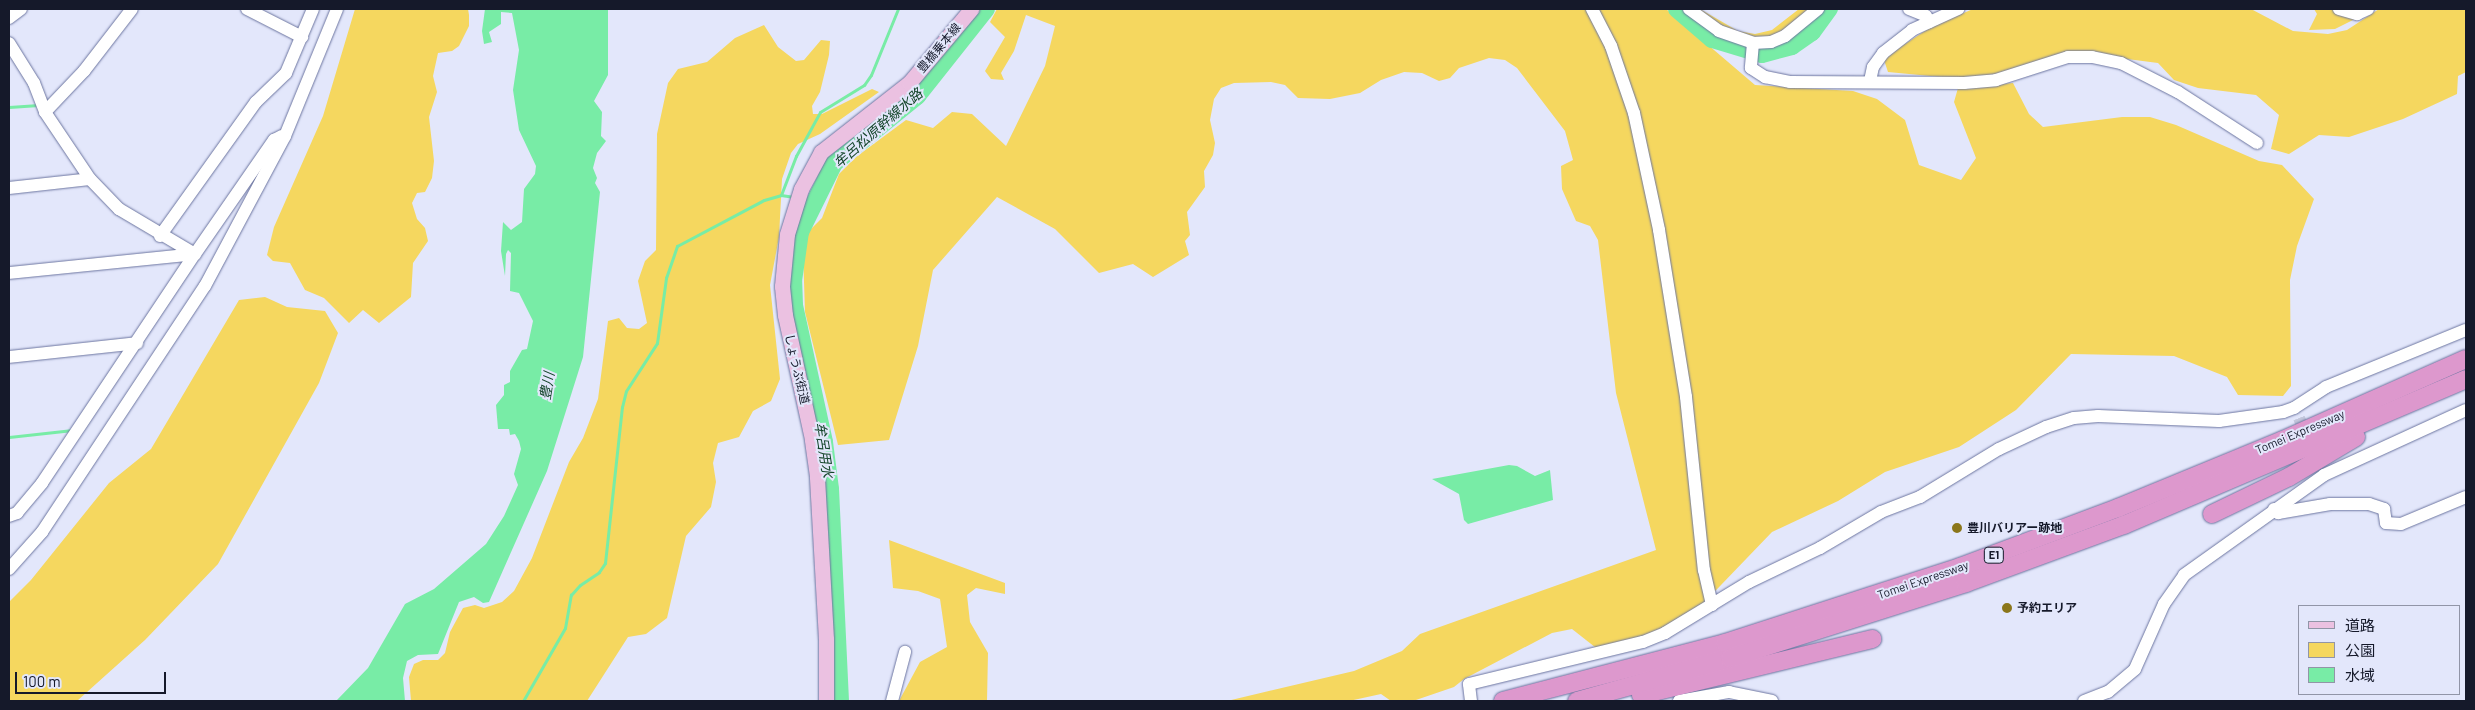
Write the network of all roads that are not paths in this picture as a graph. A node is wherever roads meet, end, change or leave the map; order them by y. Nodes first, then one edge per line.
1 (20, 9) edge
2 (132, 9) edge
3 (247, 9) edge
4 (313, 9) edge
5 (337, 9) edge
6 (970, 9) edge
7 (1592, 9) edge
8 (1689, 9) edge
9 (1818, 9) edge
10 (1909, 9) edge
11 (1958, 9) edge
12 (2339, 9) edge
13 (2368, 9) edge
14 (9, 18) edge
15 (1929, 22) junction
16 (302, 37) junction
17 (9, 43) edge
18 (1752, 50) junction
19 (1870, 81) junction
20 (45, 112) junction
21 (285, 136) junction
22 (2257, 143) dead end
23 (90, 179) junction
24 (9, 188) edge
25 (801, 189) joint
26 (160, 236) junction
27 (194, 254) junction
28 (9, 273) edge
29 (2465, 335) edge
30 (137, 343) junction
31 (9, 356) edge
32 (2466, 359) edge
33 (2466, 379) edge
34 (2414, 402) junction
35 (2466, 410) edge
36 (2466, 497) edge
37 (2274, 509) junction
38 (2212, 514) dead end
39 (9, 516) edge
40 (9, 569) edge
41 (1712, 605) junction
42 (1872, 639) dead end
43 (904, 652) dead end
44 (1470, 696) edge
45 (826, 701) edge
46 (892, 701) edge
47 (1503, 701) edge
48 (1577, 701) edge
49 (1590, 701) edge
50 (1679, 701) edge
51 (1772, 701) edge
52 (2084, 701) edge

1 - 14 street
2 - 20 street
3 - 16 street
4 - 16 street
5 - 21 street
6 - 25 main road, 豊橋乗本線
7 - 41 street
8 - 18 street
9 - 18 street
10 - 15 street
11 - 15 street
12 - 13 street
15 - 19 street
16 - 26 street
17 - 20 street
18 - 19 street
19 - 22 street
20 - 23 street
21 - 27 street
21 - 40 street
23 - 24 street
23 - 26 street
25 - 45 main road, しょうぶ街道
26 - 27 street
27 - 28 street
27 - 30 street
29 - 41 street
30 - 31 street
30 - 39 street
32 - 47 highway, Tomei Expressway / E1
33 - 34 highway, Tomei Expressway / E1
34 - 38 highway
34 - 48 highway, Tomei Expressway / E1
35 - 37 street
36 - 37 street
37 - 52 street
41 - 44 street
42 - 49 highway
43 - 46 street
50 - 51 street

